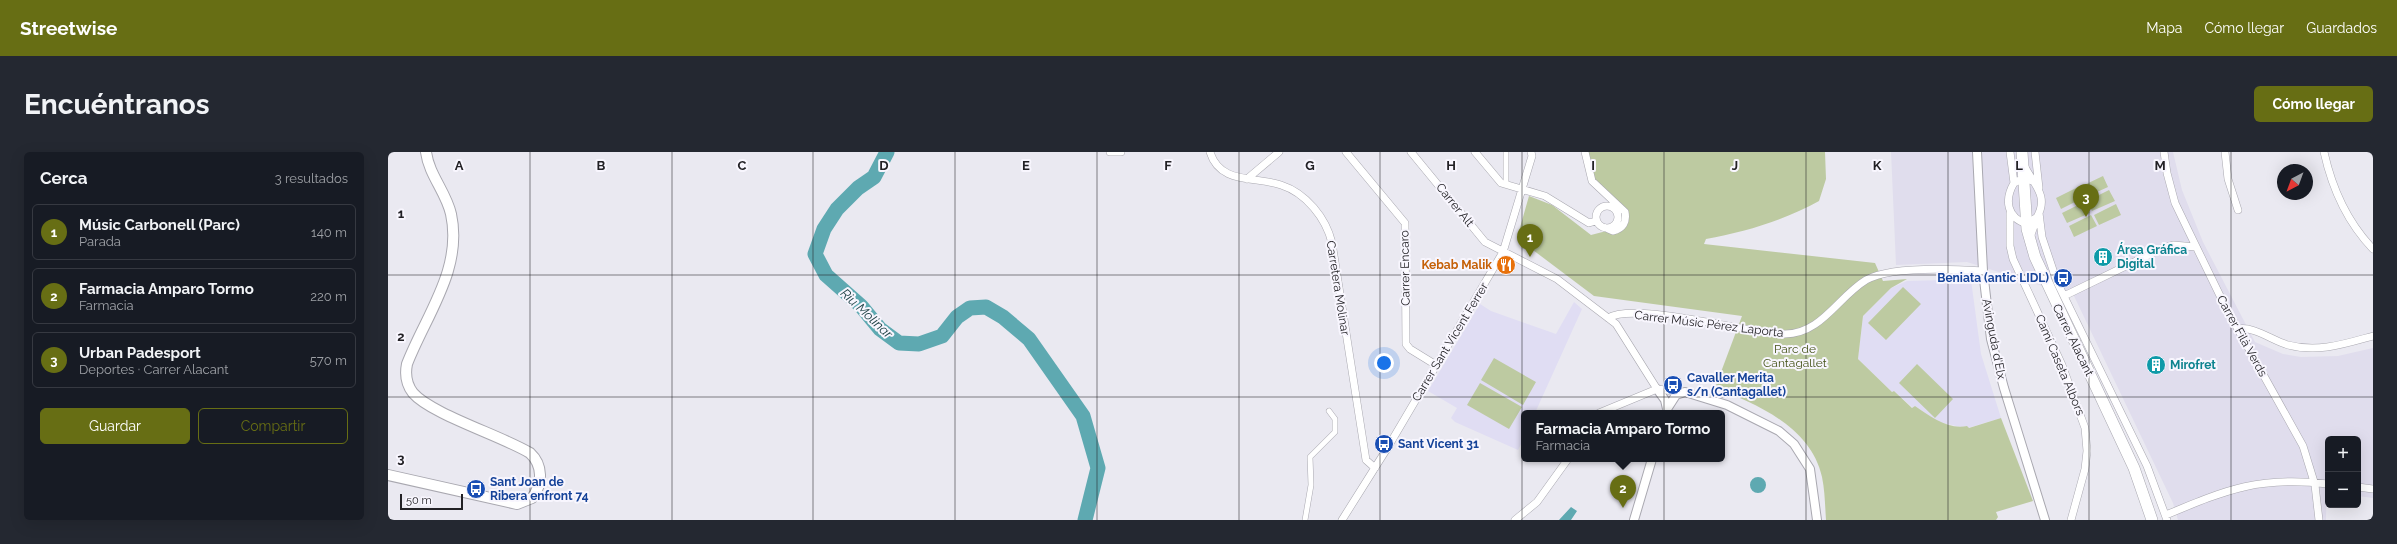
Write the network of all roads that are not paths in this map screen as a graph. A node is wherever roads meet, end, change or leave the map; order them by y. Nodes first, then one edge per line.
1 (426, 152) edge
2 (1110, 152) edge
3 (1121, 152) edge
4 (1210, 152) edge
5 (1279, 152) edge
6 (1346, 152) edge
7 (1411, 152) edge
8 (1475, 152) edge
9 (1506, 152) edge
10 (1531, 152) edge
11 (1585, 152) edge
12 (1977, 152) edge
13 (2010, 152) edge
14 (2035, 152) edge
15 (2164, 152) edge
16 (2225, 152) edge
17 (2324, 152) edge
18 (2023, 158) edge
19 (1247, 179) junction
20 (2023, 181) junction
21 (1506, 184) junction
22 (1523, 189) junction
23 (2039, 189) junction
24 (2238, 210) dead end
25 (2010, 213) junction
26 (2038, 215) junction
27 (1596, 221) junction
28 (2022, 222) junction
29 (1606, 228) junction
30 (2029, 240) junction
31 (2196, 247) junction
32 (2373, 249) edge
33 (1503, 252) junction
34 (1983, 271) junction
35 (2064, 296) junction
36 (1608, 318) junction
37 (2238, 329) junction
38 (2373, 336) edge
39 (1436, 365) junction
40 (1657, 389) junction
41 (1682, 392) junction
42 (1606, 410) edge
43 (1666, 410) edge
44 (1667, 410) edge
45 (1329, 411) dead end
46 (1566, 462) edge
47 (1651, 462) edge
48 (1374, 468) junction
49 (388, 475) edge
50 (2314, 482) junction
51 (2325, 484) edge
52 (2361, 487) edge
53 (2373, 489) edge
54 (2167, 518) edge
55 (1306, 520) edge
56 (1342, 520) edge
57 (1515, 520) edge
58 (1634, 520) edge
59 (1817, 520) edge
60 (2045, 520) edge
61 (2072, 520) edge
62 (2152, 520) edge
63 (2319, 520) edge

1 - 49 main road
2 - 3 street
4 - 19 street, Carretera Molinar
5 - 19 street
6 - 39 street, Carrer Encaro
7 - 33 street, Carrer Alt
8 - 21 street
9 - 21 street
10 - 22 street, Carrer Sant Vicent Ferrer
11 - 29 street
12 - 34 street, Avinguda d'Elx
13 - 20 street, Carrer Alacant
14 - 23 street
15 - 31 street, Carrer Filà Verds
16 - 24 street
17 - 32 street
18 - 20 main road, Carrer Alacant
19 - 48 street, Carretera Molinar
20 - 23 street
20 - 25 street, Camí Caseta Albors
20 - 28 main road, Carrer Alacant
21 - 22 street
22 - 27 street
22 - 33 street, Carrer Sant Vicent Ferrer
23 - 26 street
25 - 28 street
25 - 61 street, Camí Caseta Albors
26 - 28 street
26 - 30 street
26 - 35 street, Carrer Alacant
27 - 29 street
27 - 29 street
28 - 30 main road, Carrer Alacant
30 - 62 main road, Carrer Alacant
31 - 35 street
31 - 37 street, Carrer Filà Verds
33 - 36 street, Carrer Alt
33 - 39 street, Carrer Sant Vicent Ferrer
34 - 36 street, Carrer Músic Pérez Laporta
34 - 60 street, Avinguda d'Elx
35 - 54 street, Carrer Alacant
36 - 40 street, Carrer Alt
37 - 38 street
37 - 50 street, Carrer Filà Verds
39 - 48 street, Carrer Sant Vicent Ferrer
40 - 41 street
40 - 42 street
40 - 43 street
41 - 44 street
41 - 59 street
45 - 55 street
46 - 57 street
47 - 58 street
48 - 56 street, Carrer Sant Vicent Ferrer
50 - 51 street
50 - 54 street
50 - 63 street, Carrer Filà Verds
52 - 53 street

